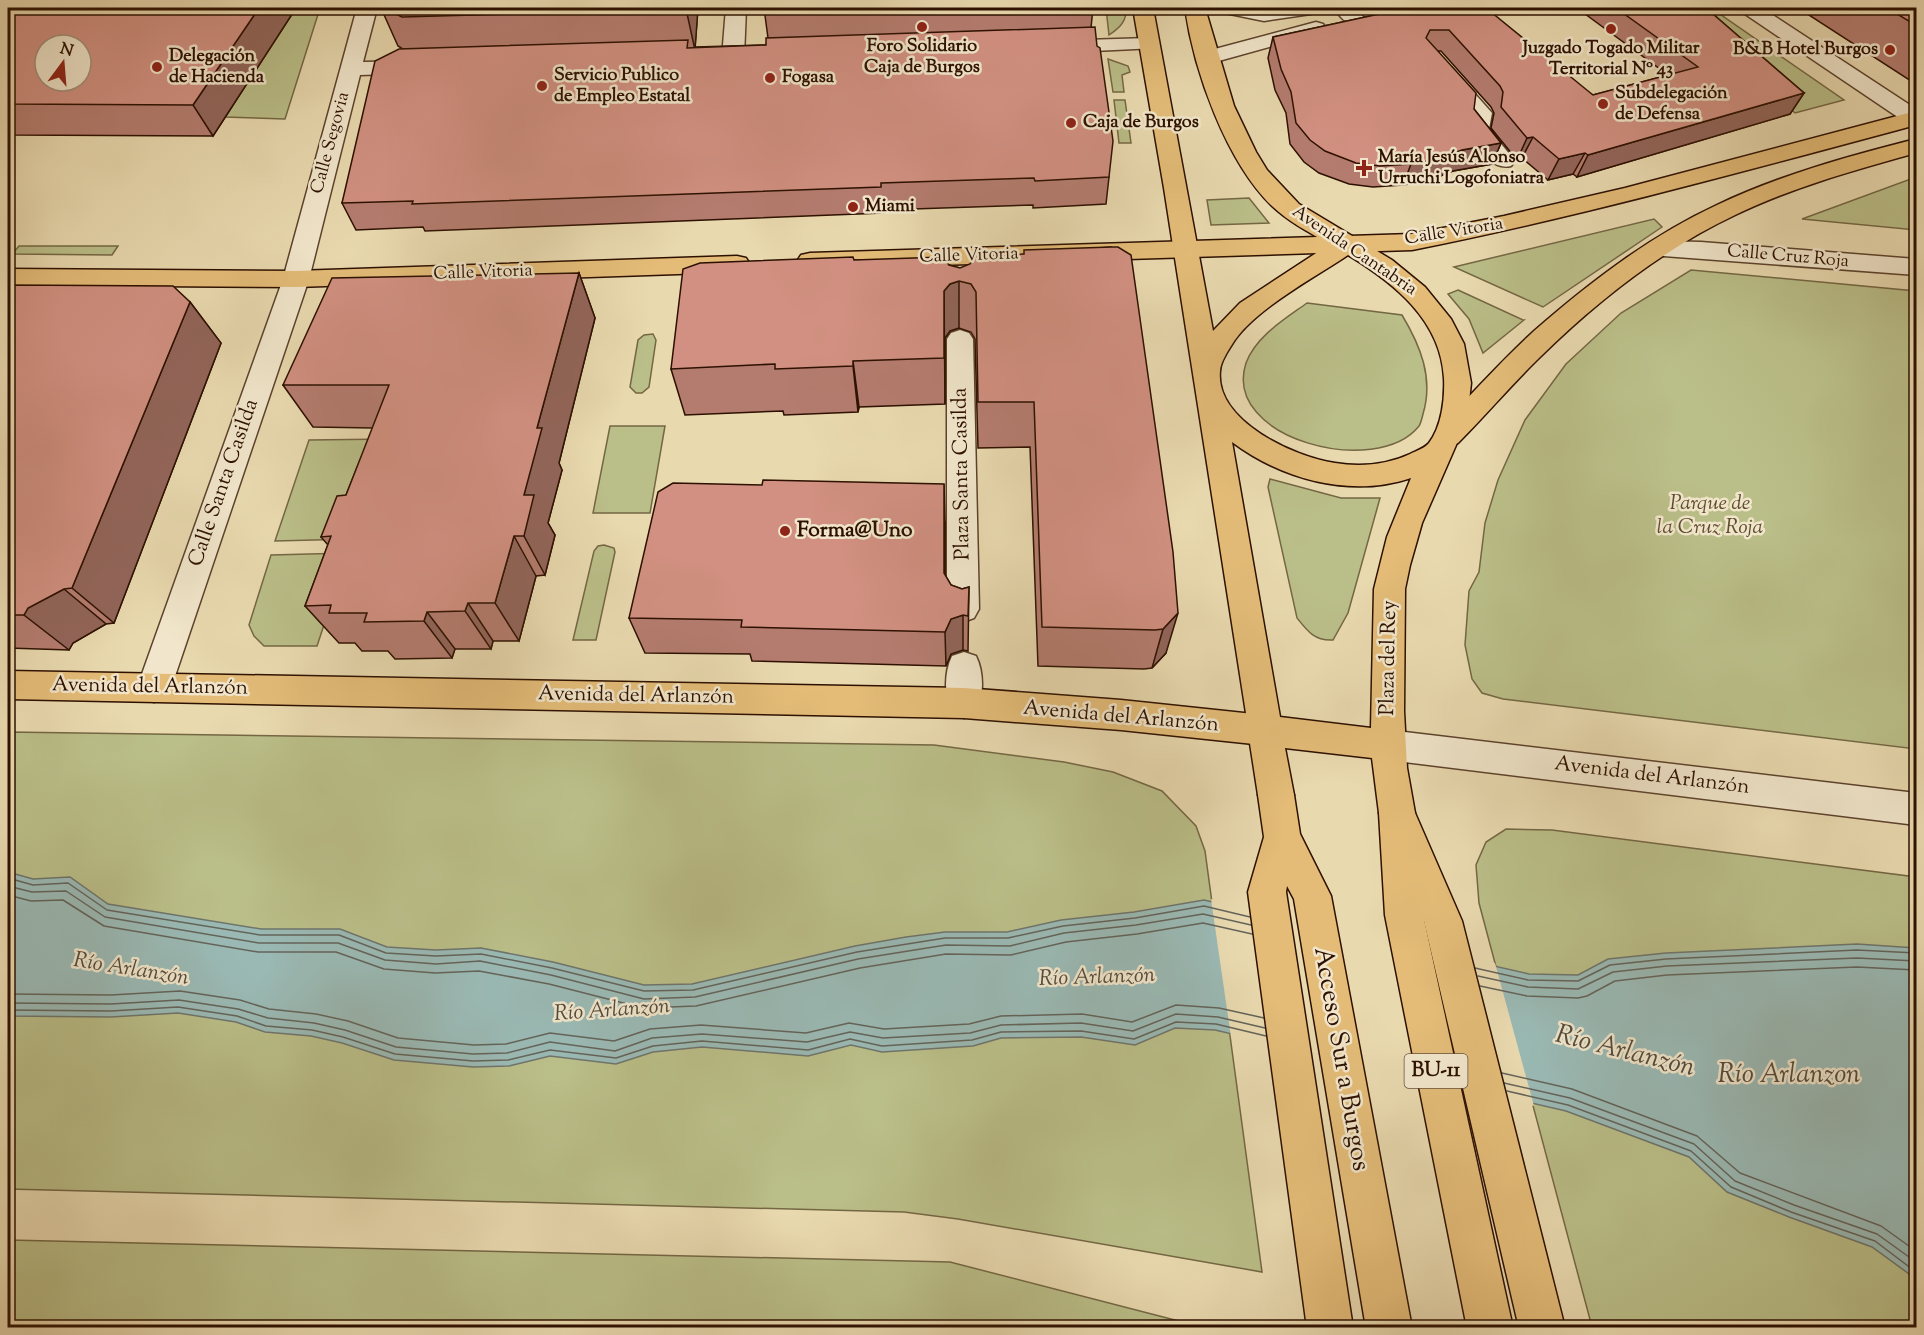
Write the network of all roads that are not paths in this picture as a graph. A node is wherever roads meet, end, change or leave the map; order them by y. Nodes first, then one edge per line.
1 (367, 8) edge
2 (736, 8) edge
3 (1143, 8) edge
4 (1195, 8) edge
5 (1227, 8) edge
6 (1311, 8) edge
7 (1749, 8) edge
8 (1349, 13) edge
9 (1376, 15) edge
10 (1149, 44) junction
11 (1032, 48) edge
12 (757, 56) edge
13 (734, 57) junction
14 (710, 58) edge
15 (1208, 58) junction
16 (1431, 58) edge
17 (442, 66) edge
18 (351, 69) junction
19 (1916, 118) edge
20 (1917, 146) edge
21 (1503, 161) dead end
22 (1348, 243) junction
23 (1186, 248) junction
24 (1659, 249) junction
25 (1917, 267) edge
26 (8, 277) edge
27 (296, 279) junction
28 (960, 339) edge
29 (1208, 383) junction
30 (1442, 445) junction
31 (963, 609) edge
32 (964, 666) edge
33 (8, 685) edge
34 (154, 688) junction
35 (964, 703) junction
36 (1263, 730) junction
37 (1388, 745) junction
38 (1917, 809) edge
39 (1397, 813) junction
40 (1282, 837) junction
41 (1330, 1328) edge
42 (1389, 1328) edge
43 (1490, 1328) edge
44 (1542, 1328) edge

1 - 18 street, Calle Segovia
2 - 13 street
3 - 10 main road
4 - 15 main road, Avenida Cantabria
5 - 6 street
7 - 19 street
8 - 9 street
8 - 15 street
10 - 11 street
10 - 23 main road
12 - 13 street
13 - 14 street
15 - 22 main road, Avenida Cantabria
16 - 21 street
17 - 18 street
18 - 27 street, Calle Segovia
19 - 22 main road, Calle Vitoria
20 - 24 main road
22 - 23 main road, Calle Vitoria
22 - 29 main road
22 - 30 main road, Avenida Cantabria
23 - 27 main road, Calle Vitoria
23 - 29 main road
24 - 25 street, Calle Cruz Roja
24 - 30 main road
26 - 27 main road, Calle Vitoria
27 - 34 street, Calle Santa Casilda
28 - 31 street, Plaza Santa Casilda
29 - 30 main road
29 - 36 main road
30 - 37 main road, Plaza del Rey
32 - 35 street
33 - 34 main road, Avenida del Arlanzón
34 - 35 main road, Avenida del Arlanzón
35 - 36 main road, Avenida del Arlanzón
36 - 37 main road, Plaza del Rey
36 - 40 main road, Acceso Sur a Burgos
37 - 38 street, Avenida del Arlanzón
37 - 39 main road
39 - 43 main road, BU-11
39 - 44 main road
40 - 41 main road
40 - 42 main road, Acceso Sur a Burgos

